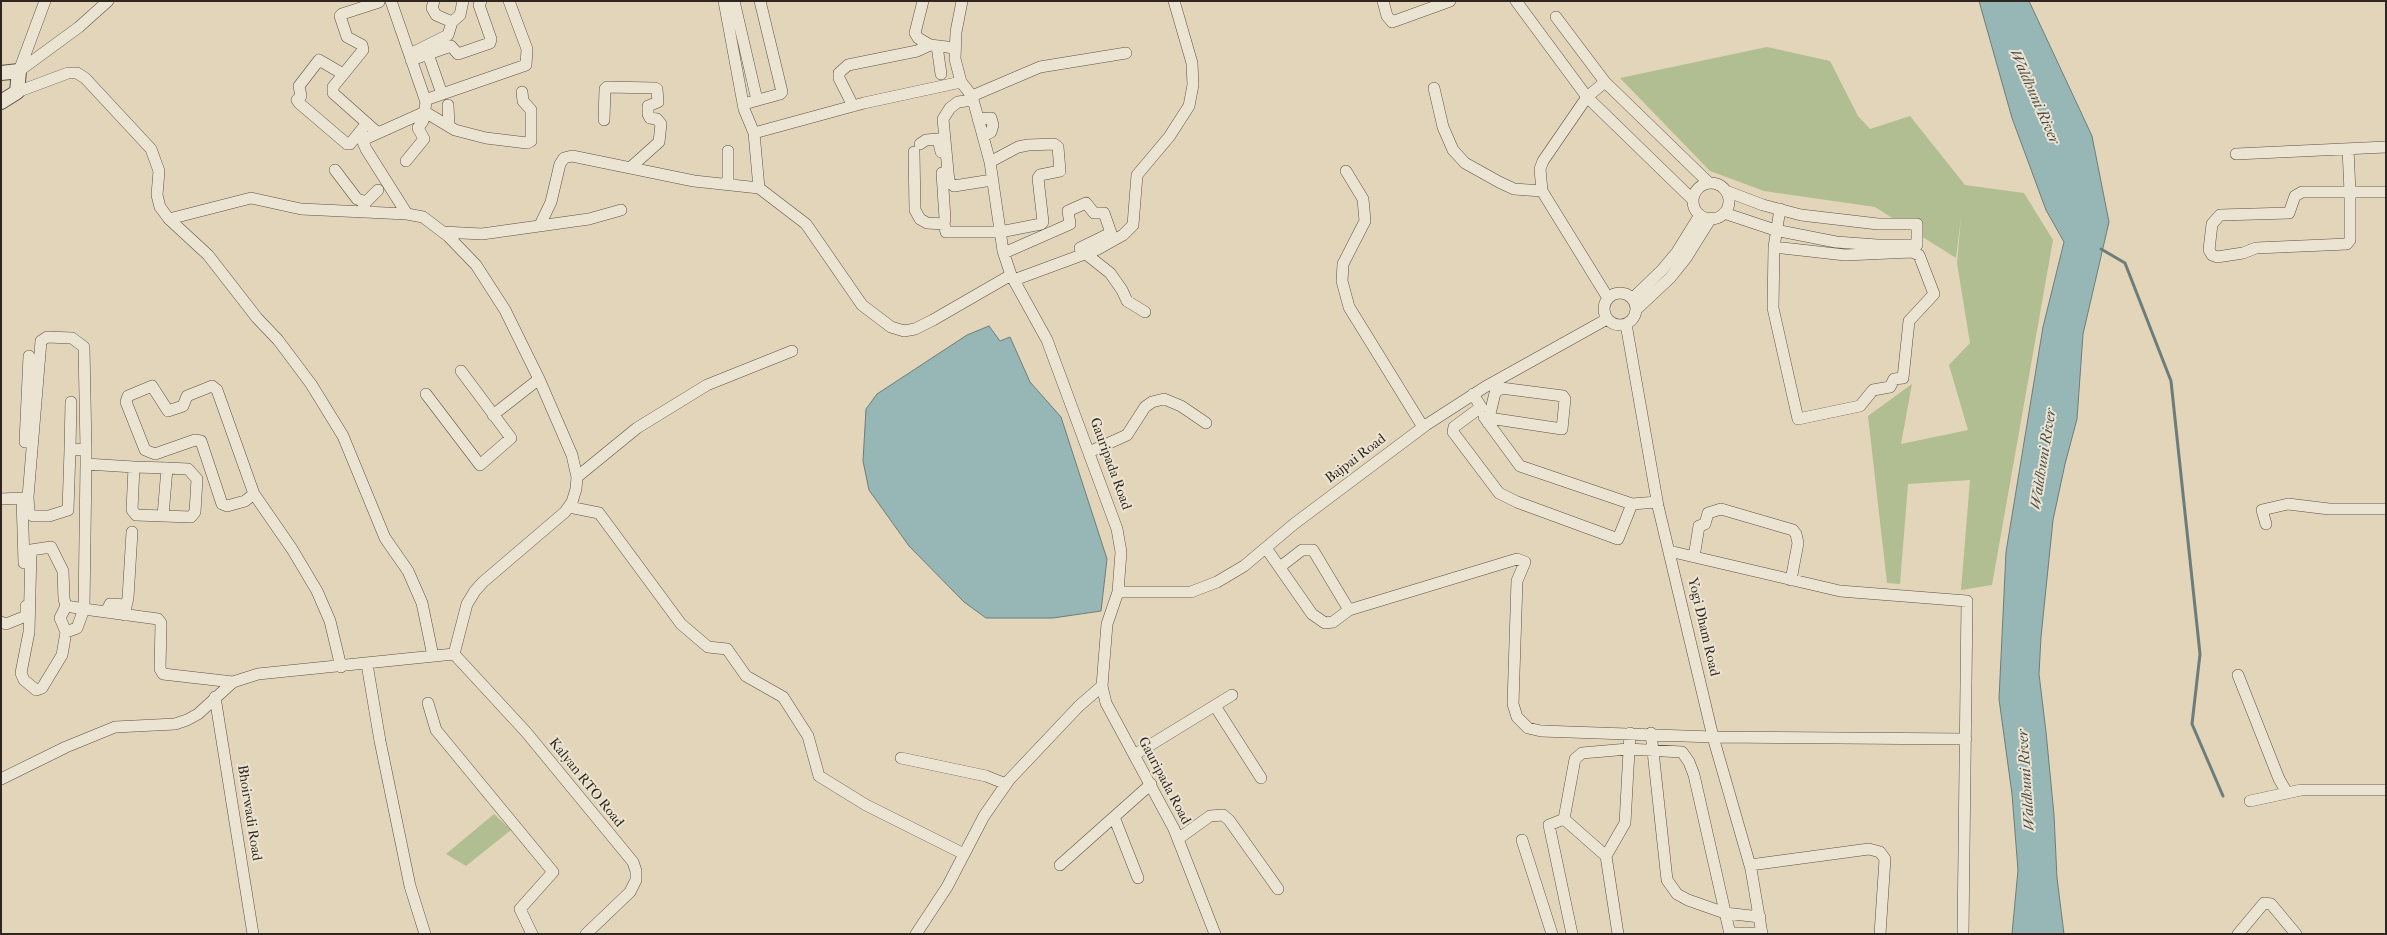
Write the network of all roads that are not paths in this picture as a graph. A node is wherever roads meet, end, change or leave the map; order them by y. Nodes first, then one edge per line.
1 (46, 1) edge
2 (108, 1) edge
3 (391, 1) edge
4 (434, 1) edge
5 (463, 1) edge
6 (481, 1) edge
7 (509, 1) edge
8 (724, 1) edge
9 (734, 1) edge
10 (760, 1) edge
11 (923, 1) edge
12 (962, 1) edge
13 (1174, 1) edge
14 (1384, 1) edge
15 (1450, 1) edge
16 (1516, 1) edge
17 (379, 2) dead end
18 (1556, 17) dead end
19 (452, 22) junction
20 (934, 46) junction
21 (955, 48) junction
22 (1126, 53) dead end
23 (428, 54) junction
24 (410, 57) junction
25 (19, 71) junction
26 (1, 74) edge
27 (343, 74) junction
28 (941, 74) dead end
29 (961, 82) junction
30 (1605, 82) junction
31 (1434, 88) dead end
32 (17, 92) junction
33 (522, 92) dead end
34 (442, 94) junction
35 (1588, 97) junction
36 (972, 98) junction
37 (425, 100) junction
38 (757, 100) junction
39 (1, 102) edge
40 (744, 104) junction
41 (448, 105) dead end
42 (853, 106) junction
43 (425, 112) junction
44 (604, 120) dead end
45 (367, 123) junction
46 (448, 126) junction
47 (378, 133) junction
48 (754, 133) junction
49 (2386, 147) edge
50 (2348, 149) junction
51 (728, 151) dead end
52 (2236, 154) dead end
53 (406, 161) dead end
54 (990, 162) junction
55 (632, 167) junction
56 (335, 170) dead end
57 (1346, 171) dead end
58 (992, 180) junction
59 (1709, 183) junction
60 (728, 184) junction
61 (759, 188) junction
62 (378, 190) dead end
63 (1542, 191) junction
64 (1726, 191) junction
65 (2350, 192) junction
66 (2386, 192) edge
67 (1693, 200) junction
68 (364, 206) junction
69 (1780, 209) junction
70 (621, 210) dead end
71 (1724, 212) junction
72 (407, 214) junction
73 (1706, 216) junction
74 (169, 219) junction
75 (944, 224) junction
76 (540, 225) junction
77 (1775, 230) junction
78 (442, 232) junction
79 (1000, 232) junction
80 (1774, 248) junction
81 (1083, 251) junction
82 (1004, 253) junction
83 (1012, 278) junction
84 (1608, 298) junction
85 (1635, 304) junction
86 (1145, 312) dead end
87 (1607, 319) junction
88 (1626, 324) junction
89 (792, 351) dead end
90 (29, 356) dead end
91 (461, 371) dead end
92 (539, 380) junction
93 (426, 394) dead end
94 (1474, 394) junction
95 (71, 402) dead end
96 (1479, 410) junction
97 (493, 415) junction
98 (1489, 420) junction
99 (1206, 423) dead end
100 (1423, 427) junction
101 (70, 450) junction
102 (86, 450) junction
103 (1089, 452) junction
104 (86, 464) junction
105 (134, 467) junction
106 (167, 468) junction
107 (577, 477) junction
108 (254, 494) junction
109 (69, 495) junction
110 (86, 496) junction
111 (22, 498) junction
112 (1, 499) edge
113 (1657, 502) junction
114 (1632, 504) junction
115 (569, 507) junction
116 (2386, 509) edge
117 (163, 516) junction
118 (2266, 524) dead end
119 (132, 532) dead end
120 (1266, 548) junction
121 (1670, 551) junction
122 (1694, 557) junction
123 (1280, 567) junction
124 (1792, 580) junction
125 (1118, 592) junction
126 (66, 606) junction
127 (84, 609) junction
128 (125, 610) junction
129 (1349, 610) junction
130 (1, 622) edge
131 (66, 632) junction
132 (454, 654) junction
133 (433, 656) junction
134 (367, 664) junction
135 (341, 667) junction
136 (2238, 675) dead end
137 (233, 682) junction
138 (1102, 686) junction
139 (1232, 695) dead end
140 (215, 697) junction
141 (428, 704) dead end
142 (1215, 706) junction
143 (1630, 732) junction
144 (1651, 733) junction
145 (1713, 737) junction
146 (1966, 739) junction
147 (1628, 749) junction
148 (1652, 750) junction
149 (1134, 755) junction
150 (901, 758) dead end
151 (1261, 778) dead end
152 (1, 779) edge
153 (1006, 784) junction
154 (1151, 784) junction
155 (2386, 790) edge
156 (2286, 792) junction
157 (2250, 801) dead end
158 (1114, 817) junction
159 (1564, 819) junction
160 (1178, 839) junction
161 (1522, 840) dead end
162 (964, 854) junction
163 (1606, 856) junction
164 (1060, 864) dead end
165 (1750, 865) junction
166 (1138, 878) dead end
167 (1278, 889) dead end
168 (1725, 913) junction
169 (1760, 917) junction
170 (1730, 933) edge
171 (1762, 933) edge
172 (253, 934) edge
173 (425, 934) edge
174 (532, 934) edge
175 (586, 934) edge
176 (916, 934) edge
177 (1215, 934) edge
178 (1552, 934) edge
179 (1572, 934) edge
180 (1618, 934) edge
181 (1880, 934) edge
182 (1963, 934) edge
183 (2238, 934) edge
184 (2296, 934) edge

1 - 25 street
2 - 25 street
3 - 24 street
4 - 19 street
5 - 19 street
6 - 23 street
7 - 34 street
8 - 40 street
9 - 38 street
10 - 38 street
11 - 20 street
12 - 21 street, Gauripada Road
13 - 81 street
14 - 15 street
16 - 35 street
17 - 27 street
18 - 30 street
19 - 24 street
20 - 21 street
20 - 28 street
20 - 42 street
21 - 29 street, Gauripada Road
22 - 36 street
23 - 24 street
23 - 34 street
24 - 37 street
25 - 26 street
25 - 32 street
27 - 45 street
27 - 45 street
29 - 36 street, Gauripada Road
29 - 42 street
30 - 35 street
30 - 59 street
31 - 63 street
32 - 39 street
32 - 74 street
33 - 46 street
34 - 37 street
35 - 63 street
35 - 67 street
36 - 54 street, Gauripada Road
36 - 58 street
37 - 43 street
38 - 40 street
40 - 48 street
41 - 46 street
42 - 48 street
43 - 46 street
43 - 47 street
43 - 53 street
44 - 55 street
45 - 47 street
47 - 72 street
48 - 61 street
49 - 50 street
50 - 52 street
50 - 65 street
51 - 60 street
54 - 58 street, Gauripada Road
54 - 79 street
55 - 60 street
55 - 76 street
56 - 68 street
57 - 100 street
58 - 79 street, Gauripada Road
59 - 64 street
59 - 67 street
60 - 61 street
61 - 83 street
62 - 68 street
63 - 84 street
64 - 69 street
64 - 71 street
65 - 65 street
65 - 66 street
67 - 73 street
68 - 72 street
68 - 74 street
69 - 77 street
69 - 77 street
70 - 76 street
71 - 73 street
71 - 77 street
72 - 78 street
73 - 85 street
74 - 133 street
75 - 75 street
75 - 79 street
76 - 78 street
77 - 80 street
78 - 92 street
79 - 82 street, Gauripada Road
80 - 80 street
81 - 82 street
81 - 83 street
81 - 86 street
82 - 83 street, Gauripada Road
83 - 103 street, Gauripada Road
84 - 85 street
84 - 87 street
85 - 88 street
87 - 88 street
87 - 94 street, Bajpai Road
88 - 113 street, Yogi Dham Road
89 - 107 street
90 - 111 street
91 - 97 street
92 - 97 street
92 - 107 street
93 - 97 street
94 - 96 street
94 - 100 street, Bajpai Road
95 - 101 street
96 - 98 street
96 - 114 street
98 - 98 street
98 - 114 street
99 - 103 street
100 - 120 street, Bajpai Road
101 - 102 street
101 - 109 street
102 - 104 street
102 - 109 street
103 - 125 street, Gauripada Road
104 - 105 street
104 - 110 street
105 - 106 street
105 - 117 street
106 - 117 street
106 - 117 street
107 - 115 street
108 - 108 street
108 - 135 street
109 - 110 street
110 - 127 street
111 - 112 street
111 - 130 street
113 - 114 street
113 - 121 street, Yogi Dham Road
115 - 132 street
115 - 162 street
116 - 118 street
119 - 128 street
120 - 123 street
120 - 125 street, Bajpai Road
121 - 122 street
121 - 145 street, Yogi Dham Road
122 - 124 street
122 - 124 street
123 - 129 street
123 - 129 street
124 - 146 street
125 - 138 street, Gauripada Road
126 - 127 street
126 - 131 street
126 - 131 street
127 - 128 street
127 - 131 street
128 - 137 street
129 - 143 street
132 - 133 street
132 - 175 street, Kalyan RTO Road
133 - 134 street
134 - 135 street
134 - 173 street
135 - 137 street
136 - 156 street
137 - 140 street
138 - 149 street, Gauripada Road
138 - 153 street
139 - 142 street
140 - 152 street
140 - 172 street, Bhoirwadi Road
141 - 174 street
142 - 149 street
142 - 151 street
143 - 144 street
143 - 147 street
144 - 145 street
144 - 148 street
145 - 146 street
145 - 165 street, Yogi Dham Road
146 - 182 street
147 - 148 street
147 - 159 street
147 - 163 street
148 - 168 street
148 - 168 street
149 - 154 street, Gauripada Road
150 - 153 street
153 - 162 street
154 - 158 street
154 - 160 street, Gauripada Road
155 - 156 street
156 - 157 street
158 - 164 street
158 - 166 street
159 - 163 street
159 - 179 street
160 - 167 street
160 - 177 street, Gauripada Road
161 - 178 street
162 - 176 street
163 - 180 street
165 - 169 street, Yogi Dham Road
165 - 181 street
168 - 169 street
168 - 170 street
169 - 171 street, Yogi Dham Road
170 - 171 street
183 - 184 street

